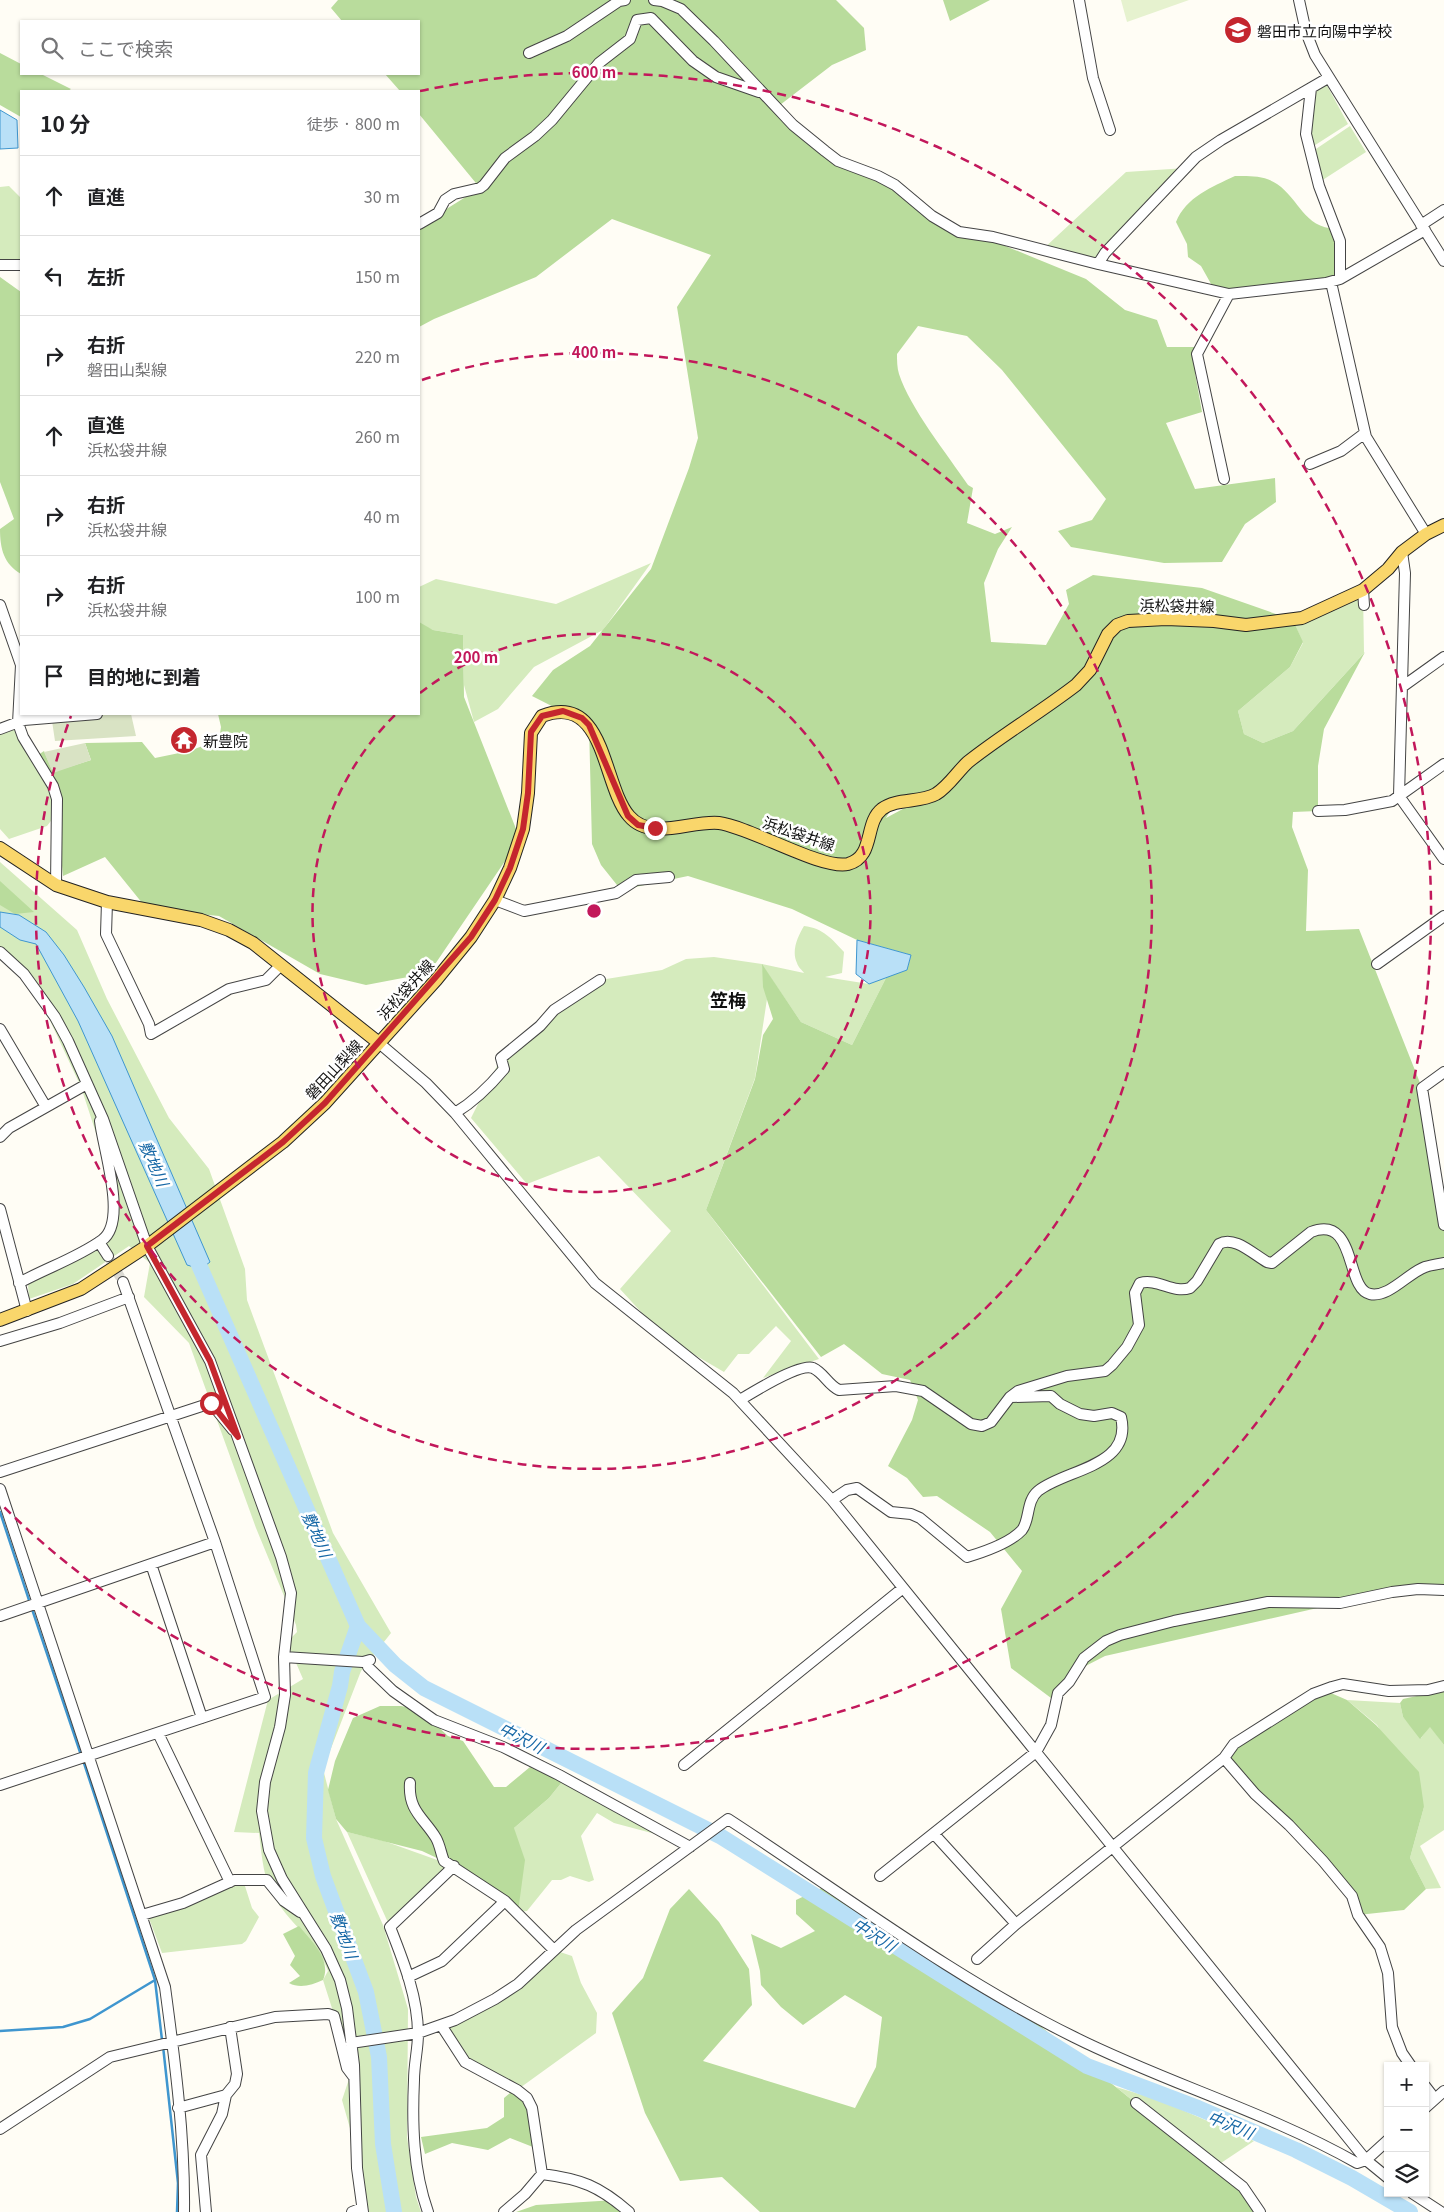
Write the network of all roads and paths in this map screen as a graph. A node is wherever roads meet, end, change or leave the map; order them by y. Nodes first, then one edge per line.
1 (624, 0) edge
2 (654, 0) edge
3 (1079, 0) edge
4 (1299, 0) edge
5 (529, 53) dead end
6 (1328, 78) junction
7 (1310, 88) junction
8 (760, 92) junction
9 (1110, 130) dead end
10 (1444, 210) edge
11 (420, 223) edge
12 (1423, 227) junction
13 (1444, 261) edge
14 (1098, 264) junction
15 (0, 265) edge
16 (20, 265) edge
17 (1336, 280) junction
18 (1229, 294) junction
19 (1365, 433) junction
20 (1310, 464) dead end
21 (1224, 479) dead end
22 (1444, 525) edge
23 (1426, 534) junction
24 (1402, 552) junction
25 (1363, 590) junction
26 (0, 605) edge
27 (1364, 605) dead end
28 (1444, 656) edge
29 (20, 662) edge
30 (20, 684) edge
31 (1402, 687) junction
32 (85, 715) edge
33 (18, 723) junction
34 (0, 729) edge
35 (1444, 764) edge
36 (1399, 796) junction
37 (1318, 812) dead end
38 (0, 848) edge
39 (1444, 859) edge
40 (668, 877) dead end
41 (56, 885) junction
42 (495, 900) junction
43 (107, 902) junction
44 (1444, 916) edge
45 (0, 952) edge
46 (1377, 964) dead end
47 (281, 965) junction
48 (600, 980) dead end
49 (0, 1029) edge
50 (379, 1043) junction
51 (1444, 1072) edge
52 (86, 1084) junction
53 (46, 1107) junction
54 (98, 1108) junction
55 (455, 1113) junction
56 (0, 1137) edge
57 (0, 1209) edge
58 (1444, 1225) edge
59 (99, 1242) junction
60 (149, 1244) junction
61 (108, 1256) tunnel mouth
62 (1444, 1263) edge
63 (123, 1282) tunnel mouth
64 (19, 1283) junction
65 (129, 1297) junction
66 (26, 1311) junction
67 (0, 1320) edge
68 (0, 1340) edge
69 (1010, 1397) junction
70 (740, 1400) junction
71 (171, 1417) junction
72 (238, 1437) junction
73 (0, 1472) edge
74 (0, 1490) edge
75 (832, 1500) junction
76 (215, 1542) junction
77 (151, 1564) junction
78 (903, 1588) junction
79 (1444, 1590) edge
80 (38, 1603) junction
81 (0, 1616) edge
82 (288, 1657) junction
83 (1444, 1686) edge
84 (202, 1718) junction
85 (158, 1732) junction
86 (1036, 1752) junction
87 (88, 1756) junction
88 (1224, 1758) junction
89 (684, 1765) dead end
90 (410, 1783) dead end
91 (0, 1786) edge
92 (934, 1834) junction
93 (692, 1846) junction
94 (1114, 1848) junction
95 (454, 1866) junction
96 (880, 1876) dead end
97 (230, 1882) junction
98 (505, 1901) junction
99 (303, 1914) junction
100 (142, 1915) junction
101 (1016, 1924) junction
102 (554, 1950) junction
103 (977, 1959) dead end
104 (408, 1977) junction
105 (441, 2024) junction
106 (230, 2027) junction
107 (414, 2033) junction
108 (172, 2042) junction
109 (355, 2042) junction
110 (1408, 2062) edge
111 (353, 2076) junction
112 (1429, 2091) edge
113 (1444, 2091) edge
114 (226, 2096) junction
115 (1435, 2099) junction
116 (1136, 2103) dead end
117 (1426, 2107) edge
118 (178, 2108) junction
119 (0, 2129) edge
120 (1384, 2144) edge
121 (1366, 2160) junction
122 (542, 2174) junction
123 (1384, 2175) edge
124 (1418, 2197) edge
125 (516, 2207) edge
126 (359, 2211) edge
127 (184, 2212) edge
128 (206, 2212) edge
129 (428, 2212) edge
130 (504, 2212) edge
131 (629, 2212) edge
132 (1260, 2212) edge
133 (1440, 2212) edge

1 - 5 street
2 - 8 street
3 - 9 street
4 - 6 street
6 - 7 street
6 - 12 street
7 - 14 street
7 - 17 street
8 - 11 street
8 - 14 street
10 - 12 street
12 - 13 street
12 - 17 street
14 - 18 street
15 - 16 street
17 - 18 street
17 - 19 street
18 - 21 street
19 - 20 street
19 - 23 street
22 - 23 main road, 浜松袋井線
23 - 24 main road, 浜松袋井線
24 - 25 main road, 浜松袋井線
24 - 31 street
25 - 27 street
25 - 42 main road, 浜松袋井線
26 - 29 street
28 - 31 street
30 - 33 street
31 - 36 street
32 - 33 street
33 - 34 street
33 - 41 street
35 - 36 street
36 - 37 street
36 - 39 street
38 - 41 main road, 磐田山梨線
40 - 42 street
41 - 43 main road, 磐田山梨線
42 - 50 main road, 浜松袋井線
43 - 47 main road, 磐田山梨線
43 - 47 street
44 - 46 street
45 - 52 street
47 - 50 main road, 磐田山梨線
48 - 55 street
49 - 53 street
50 - 55 street
50 - 60 main road, 磐田山梨線
51 - 58 street
52 - 53 street
52 - 54 street
53 - 56 street
54 - 59 street
54 - 60 street
55 - 70 street
57 - 64 street
59 - 61 street
59 - 64 street
60 - 66 main road, 磐田山梨線
60 - 72 street
62 - 69 street
63 - 65 street
64 - 66 street
65 - 68 street
65 - 71 street
66 - 67 main road, 磐田山梨線
69 - 70 street
69 - 75 street
70 - 75 street
71 - 72 street
71 - 73 street
71 - 76 street
72 - 82 street
74 - 80 street
75 - 78 street
76 - 77 street
76 - 84 street
77 - 80 street
77 - 84 street
78 - 86 street
78 - 89 street
79 - 86 street
80 - 81 street
80 - 87 street
82 - 93 street
82 - 99 street
83 - 88 street
84 - 85 street
85 - 87 street
85 - 97 street
86 - 92 street
86 - 94 street
87 - 91 street
87 - 100 street
88 - 94 street
88 - 110 street
90 - 95 street
92 - 96 street
92 - 101 street
93 - 102 street
93 - 121 street
94 - 101 street
94 - 121 street
95 - 98 street
95 - 104 street
97 - 99 street
97 - 100 street
98 - 102 street
98 - 104 street
99 - 109 street
100 - 108 street
101 - 103 street
102 - 105 street
104 - 107 street
105 - 107 street
105 - 122 street
106 - 108 street
106 - 111 street
106 - 114 street
107 - 109 street
107 - 129 street
108 - 118 street
108 - 119 street
109 - 111 street
111 - 126 street
112 - 115 street
113 - 115 street
114 - 118 street
114 - 128 street
115 - 117 street
116 - 132 street
118 - 127 street
120 - 121 street
121 - 123 street
122 - 125 street
122 - 131 street
124 - 133 street
125 - 130 street

